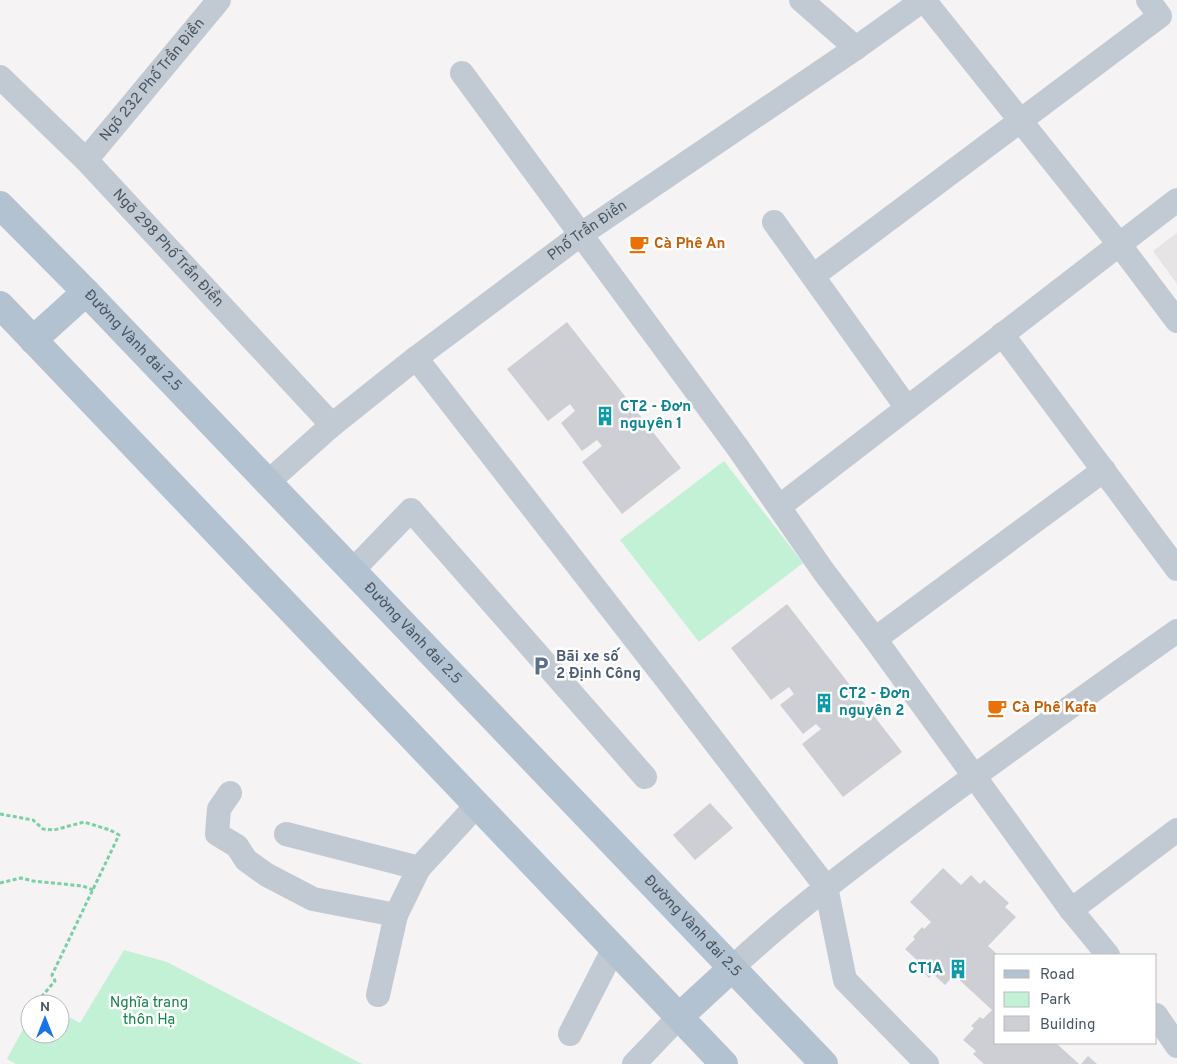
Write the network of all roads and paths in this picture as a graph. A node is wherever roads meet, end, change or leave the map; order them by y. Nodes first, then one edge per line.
1 (219, 0) edge
2 (801, 0) edge
3 (924, 0) edge
4 (1162, 6) edge
5 (856, 48) junction
6 (462, 74) dead end
7 (0, 77) edge
8 (1020, 121) junction
9 (86, 160) junction
10 (1177, 200) edge
11 (0, 205) edge
12 (774, 222) dead end
13 (580, 235) junction
14 (1119, 244) junction
15 (813, 276) junction
16 (86, 292) junction
17 (0, 305) edge
18 (1177, 321) edge
19 (1002, 334) junction
20 (34, 340) junction
21 (416, 358) junction
22 (907, 408) junction
23 (332, 425) junction
24 (1104, 470) junction
25 (267, 483) junction
26 (780, 506) junction
27 (1177, 569) edge
28 (352, 571) junction
29 (1177, 631) edge
30 (875, 639) junction
31 (974, 775) junction
32 (645, 777) dead end
33 (230, 793) dead end
34 (477, 805) junction
35 (0, 814) edge
36 (1177, 830) edge
37 (286, 834) dead end
38 (419, 868) junction
39 (0, 883) edge
40 (826, 887) junction
41 (93, 890) junction
42 (1071, 910) junction
43 (396, 915) junction
44 (614, 948) junction
45 (1107, 954) edge
46 (731, 969) junction
47 (44, 994) edge
48 (378, 995) dead end
49 (1165, 1016) edge
50 (679, 1017) junction
51 (570, 1034) dead end
52 (1177, 1046) edge
53 (634, 1064) edge
54 (724, 1064) edge
55 (824, 1064) edge
56 (927, 1064) edge

1 - 9 street, Ngõ 232 Phố Trần Điền
2 - 5 street
3 - 5 street, Phố Trần Điền
3 - 8 street
4 - 8 street
5 - 13 street, Phố Trần Điền
6 - 13 street
7 - 9 street, Ngõ 298 Phố Trần Điền
8 - 14 street
8 - 15 street
9 - 23 street, Ngõ 298 Phố Trần Điền
10 - 14 street
11 - 16 main road, Đường Vành đai 2.5
12 - 15 street
13 - 21 street, Phố Trần Điền
13 - 26 street
14 - 18 street
14 - 19 street
15 - 22 street
16 - 20 main road
16 - 25 main road, Đường Vành đai 2.5
17 - 20 main road
19 - 22 street
19 - 24 street
20 - 34 main road
21 - 23 street, Phố Trần Điền
21 - 40 street
22 - 26 street
23 - 25 street, Phố Trần Điền
24 - 27 street
24 - 30 street
25 - 28 main road, Đường Vành đai 2.5
26 - 30 street
28 - 32 street
28 - 46 main road, Đường Vành đai 2.5
29 - 31 street
30 - 31 street
31 - 40 street
31 - 42 street
33 - 43 street
34 - 38 street
34 - 44 main road
35 - 41 path
36 - 42 street
37 - 38 street
38 - 43 street
39 - 41 path
40 - 46 street
40 - 56 street
41 - 47 path
42 - 45 street
43 - 48 street
44 - 50 main road
44 - 51 street
46 - 50 main road
46 - 55 main road, Đường Vành đai 2.5
49 - 52 street
50 - 53 street
50 - 54 main road

